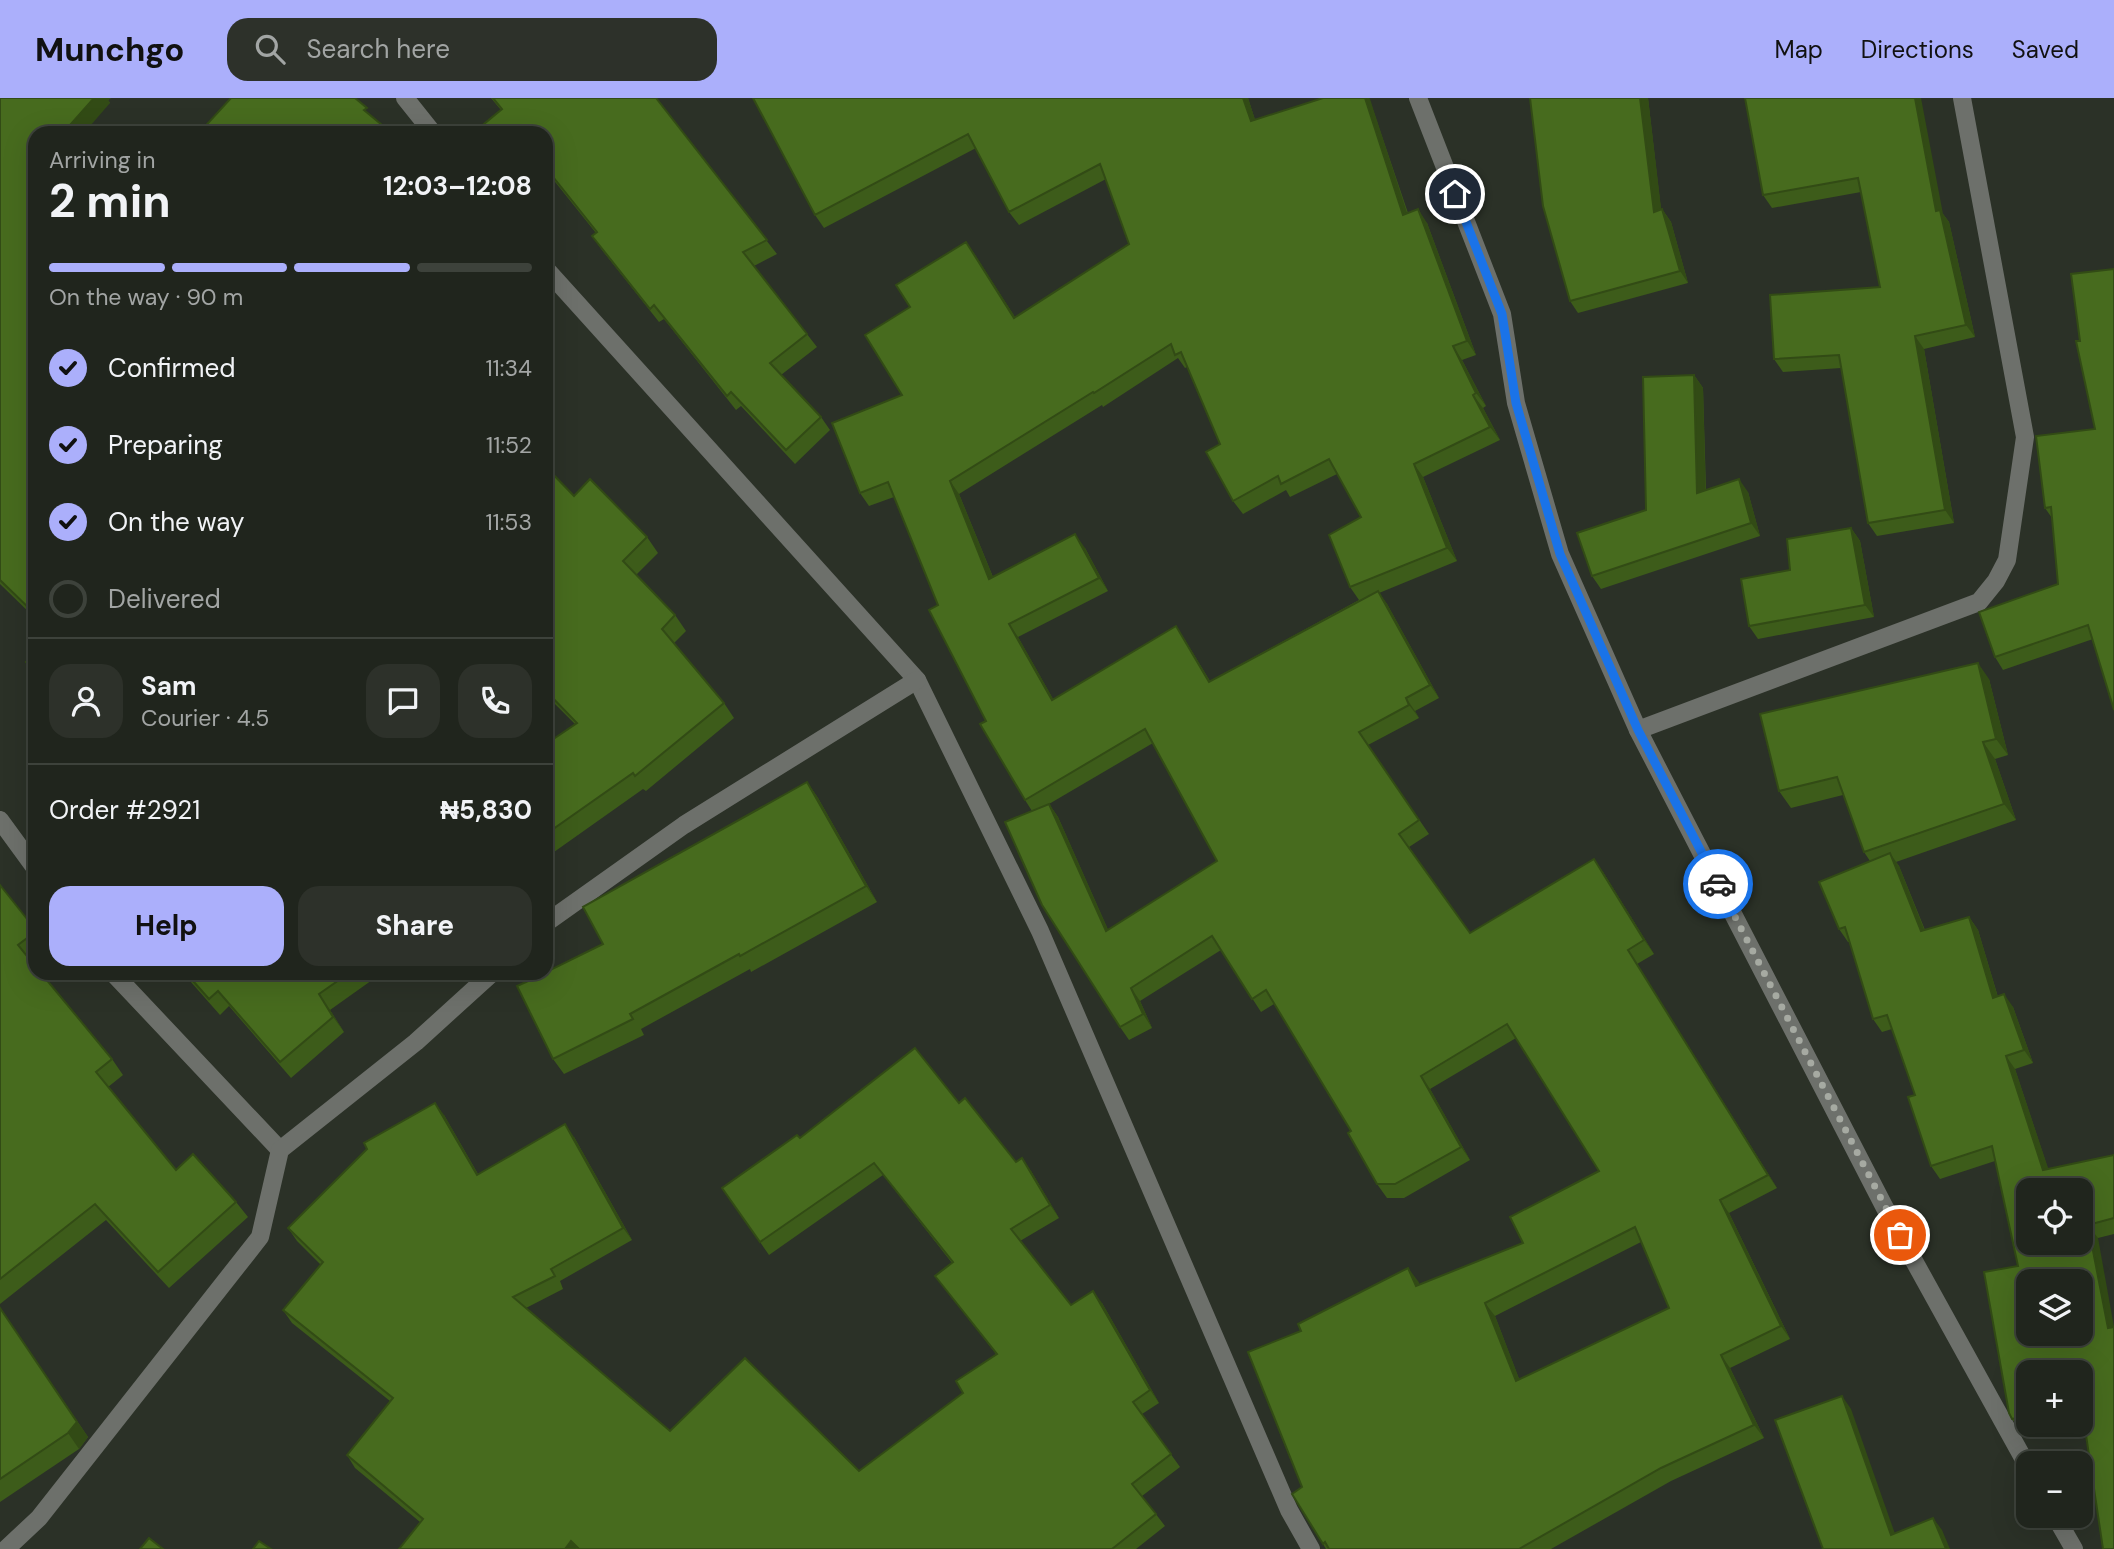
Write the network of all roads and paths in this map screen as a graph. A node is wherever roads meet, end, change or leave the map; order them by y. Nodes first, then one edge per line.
1 (405, 98) edge
2 (1418, 98) edge
3 (1962, 98) edge
4 (427, 126) edge
5 (553, 277) edge
6 (917, 680) junction
7 (1638, 730) junction
8 (0, 820) edge
9 (28, 858) edge
10 (553, 918) edge
11 (120, 980) edge
12 (484, 980) edge
13 (280, 1150) junction
14 (2019, 1451) edge
15 (2062, 1528) edge
16 (6, 1549) edge
17 (1311, 1549) edge
18 (2074, 1549) edge

1 - 4 street
2 - 7 street
3 - 7 street
5 - 6 street
6 - 10 street
6 - 17 street
7 - 14 street
8 - 9 street
11 - 13 street
12 - 13 street
13 - 16 street
15 - 18 street

